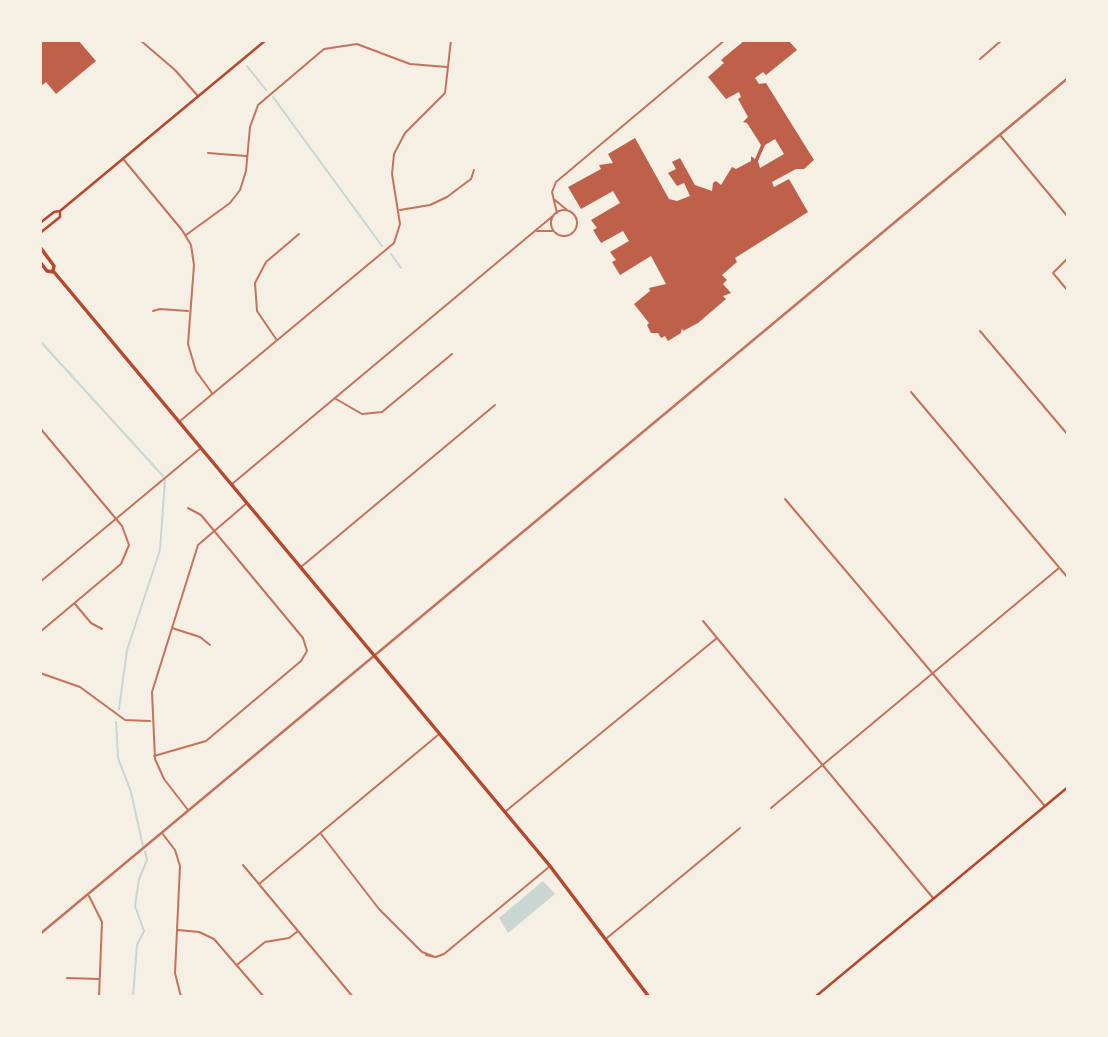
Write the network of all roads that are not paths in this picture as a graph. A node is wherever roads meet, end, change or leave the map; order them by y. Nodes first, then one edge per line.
1 (140, 40) edge
2 (266, 40) edge
3 (452, 40) edge
4 (725, 40) edge
5 (1002, 40) edge
6 (356, 42) edge
7 (980, 60) dead end
8 (449, 68) junction
9 (1068, 78) edge
10 (198, 96) junction
11 (1000, 135) junction
12 (208, 153) dead end
13 (247, 156) junction
14 (123, 158) junction
15 (474, 170) dead end
16 (554, 199) junction
17 (399, 210) junction
18 (61, 211) junction
19 (568, 211) junction
20 (555, 214) junction
21 (1068, 217) edge
22 (40, 223) edge
23 (536, 231) junction
24 (554, 231) junction
25 (40, 233) edge
26 (299, 234) dead end
27 (186, 235) junction
28 (40, 247) edge
29 (1068, 258) edge
30 (40, 262) edge
31 (53, 271) junction
32 (1068, 290) edge
33 (153, 311) dead end
34 (189, 311) junction
35 (981, 331) dead end
36 (276, 340) junction
37 (452, 354) dead end
38 (911, 392) dead end
39 (213, 394) junction
40 (335, 398) junction
41 (495, 405) dead end
42 (179, 422) junction
43 (40, 428) edge
44 (1068, 435) edge
45 (201, 448) junction
46 (232, 485) junction
47 (785, 499) dead end
48 (247, 503) junction
49 (188, 508) dead end
50 (116, 518) junction
51 (213, 530) junction
52 (300, 567) junction
53 (1059, 568) junction
54 (1068, 578) edge
55 (40, 582) edge
56 (74, 603) junction
57 (703, 621) dead end
58 (171, 627) junction
59 (102, 629) dead end
60 (40, 632) edge
61 (718, 638) junction
62 (210, 645) dead end
63 (374, 656) junction
64 (40, 673) edge
65 (933, 673) junction
66 (151, 721) junction
67 (439, 734) junction
68 (154, 756) junction
69 (824, 764) junction
70 (1068, 787) edge
71 (1045, 806) junction
72 (771, 808) dead end
73 (189, 810) junction
74 (505, 812) junction
75 (740, 828) dead end
76 (162, 833) junction
77 (320, 833) junction
78 (243, 865) dead end
79 (550, 866) junction
80 (259, 884) junction
81 (88, 895) junction
82 (933, 899) junction
83 (177, 930) junction
84 (299, 931) junction
85 (40, 934) edge
86 (607, 938) junction
87 (237, 964) junction
88 (67, 978) dead end
89 (100, 979) junction
90 (99, 997) edge
91 (181, 997) edge
92 (264, 997) edge
93 (353, 997) edge
94 (649, 997) edge
95 (815, 997) edge

1 - 10 street
2 - 10 main road
3 - 8 street
4 - 16 street
5 - 7 street
6 - 8 street
6 - 13 street
8 - 17 street
9 - 11 street
10 - 14 main road
11 - 21 street
11 - 63 street
12 - 13 street
13 - 27 street
14 - 18 main road
14 - 27 street
15 - 17 street
16 - 19 street
16 - 20 street
17 - 36 street
18 - 22 main road
18 - 25 main road
19 - 20 street
19 - 24 street
20 - 23 street
20 - 24 street
23 - 24 street
23 - 40 street
26 - 36 street
27 - 34 street
28 - 31 main road
29 - 32 street
30 - 31 main road
31 - 42 main road
33 - 34 street
34 - 39 street
35 - 44 street
36 - 39 street
37 - 40 street
38 - 53 street
39 - 42 street
40 - 46 street
41 - 52 street
42 - 45 main road
43 - 50 street
45 - 46 main road
45 - 50 street
46 - 48 main road
47 - 65 street
48 - 51 street
48 - 52 main road
49 - 51 street
50 - 55 street
50 - 56 street
51 - 58 street
51 - 68 street
52 - 63 main road
53 - 54 street
53 - 65 street
56 - 59 street
56 - 60 street
57 - 61 street
58 - 62 street
58 - 66 street
61 - 69 street
61 - 74 street
63 - 67 main road
63 - 73 street
64 - 66 street
65 - 69 street
65 - 71 street
66 - 68 street
67 - 74 main road
67 - 77 street
68 - 73 street
69 - 72 street
69 - 82 street
70 - 71 main road
71 - 82 main road
73 - 76 street
74 - 79 main road
75 - 86 street
76 - 81 street
76 - 83 street
77 - 79 street
77 - 80 street
78 - 80 street
79 - 86 main road
80 - 84 street
81 - 85 street
81 - 89 street
82 - 95 main road
83 - 87 street
83 - 91 street
84 - 87 street
84 - 93 street
86 - 94 main road
87 - 92 street
88 - 89 street
89 - 90 street

